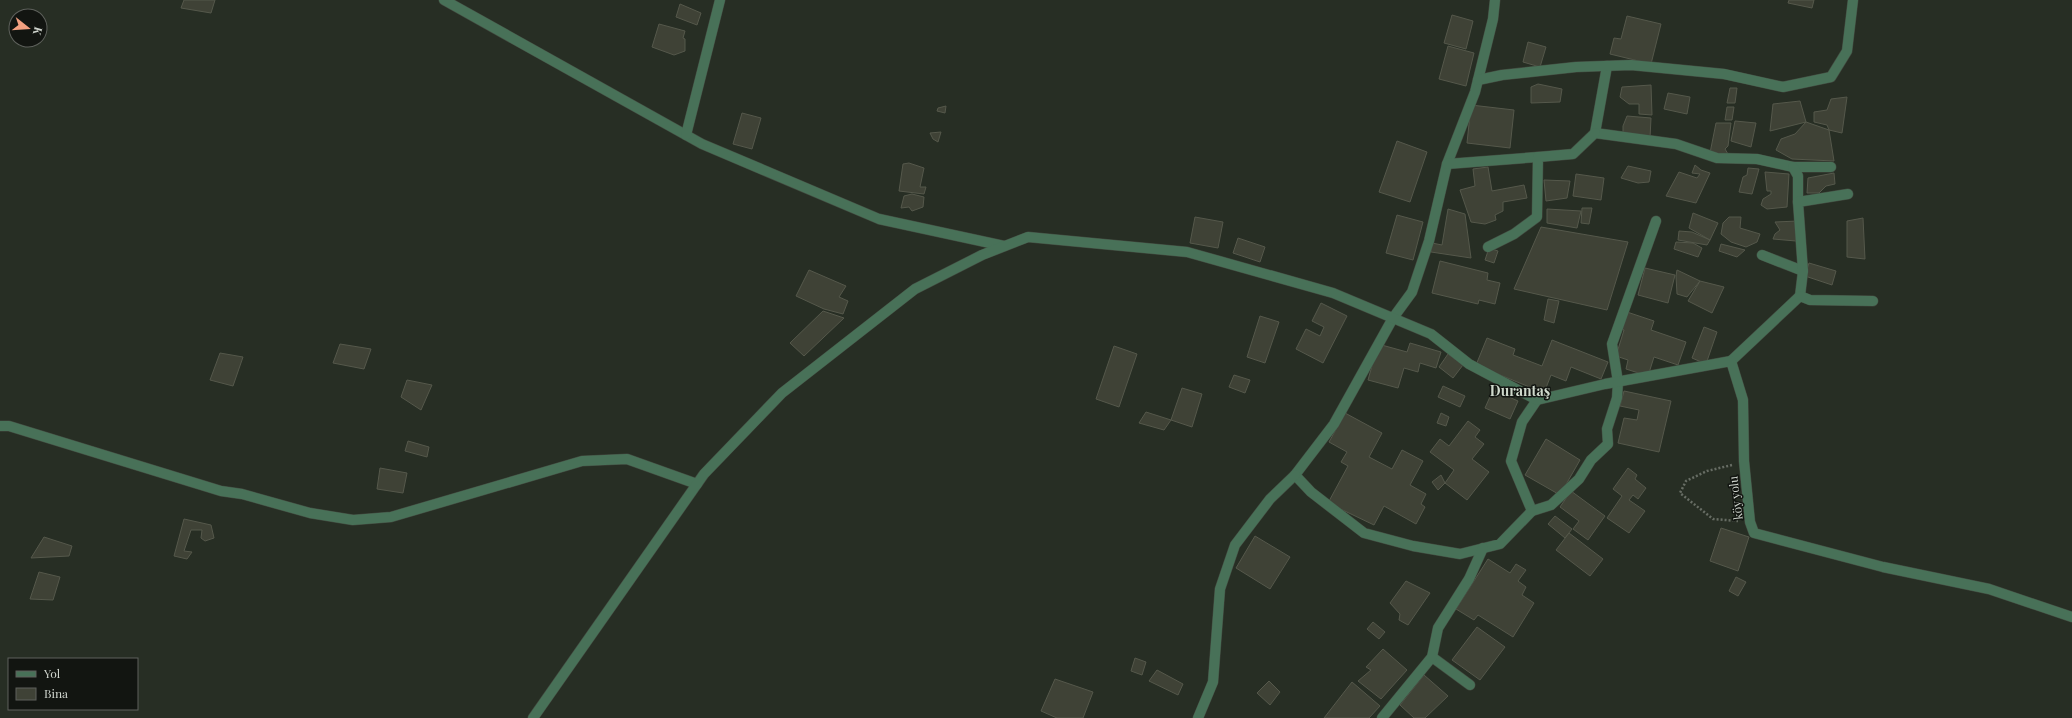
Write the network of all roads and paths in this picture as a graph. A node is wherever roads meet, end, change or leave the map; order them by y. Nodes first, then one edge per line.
1 (444, 0) edge
2 (720, 0) edge
3 (1495, 0) edge
4 (1853, 0) edge
5 (1606, 66) junction
6 (1478, 80) junction
7 (1595, 133) junction
8 (686, 135) junction
9 (1538, 157) junction
10 (1447, 164) junction
11 (1831, 167) dead end
12 (1792, 168) junction
13 (1848, 194) dead end
14 (1798, 202) junction
15 (1656, 221) dead end
16 (1004, 246) junction
17 (1488, 247) dead end
18 (1762, 255) dead end
19 (1803, 270) junction
20 (1800, 296) junction
21 (1873, 301) dead end
22 (1393, 318) junction
23 (1731, 361) junction
24 (1618, 382) junction
25 (1537, 400) junction
26 (0, 426) edge
27 (1744, 462) junction
28 (1295, 475) junction
29 (696, 484) junction
30 (1532, 511) junction
31 (1750, 522) junction
32 (1482, 548) junction
33 (2072, 618) edge
34 (1432, 657) junction
35 (1470, 686) dead end
36 (533, 718) edge
37 (1198, 718) edge
38 (1382, 718) edge

1 - 8 street
2 - 8 street
3 - 6 street
4 - 5 street
5 - 6 street
5 - 7 street
6 - 10 street
7 - 9 street
7 - 12 street
8 - 16 street
9 - 10 street
9 - 17 street
10 - 22 street
11 - 12 street
12 - 14 street
13 - 14 street
14 - 19 street
15 - 24 street
16 - 22 street
16 - 29 street
18 - 19 street
19 - 20 street
20 - 21 street
20 - 23 street
22 - 25 street
22 - 28 street
23 - 24 street
23 - 27 street, köy yolu
24 - 25 street
24 - 30 street
25 - 30 street
26 - 29 street
27 - 31 street, köy yolu
27 - 31 path
28 - 32 street
28 - 37 street
29 - 36 street
30 - 32 street
31 - 33 street, köy yolu
32 - 34 street
34 - 35 street
34 - 38 street

